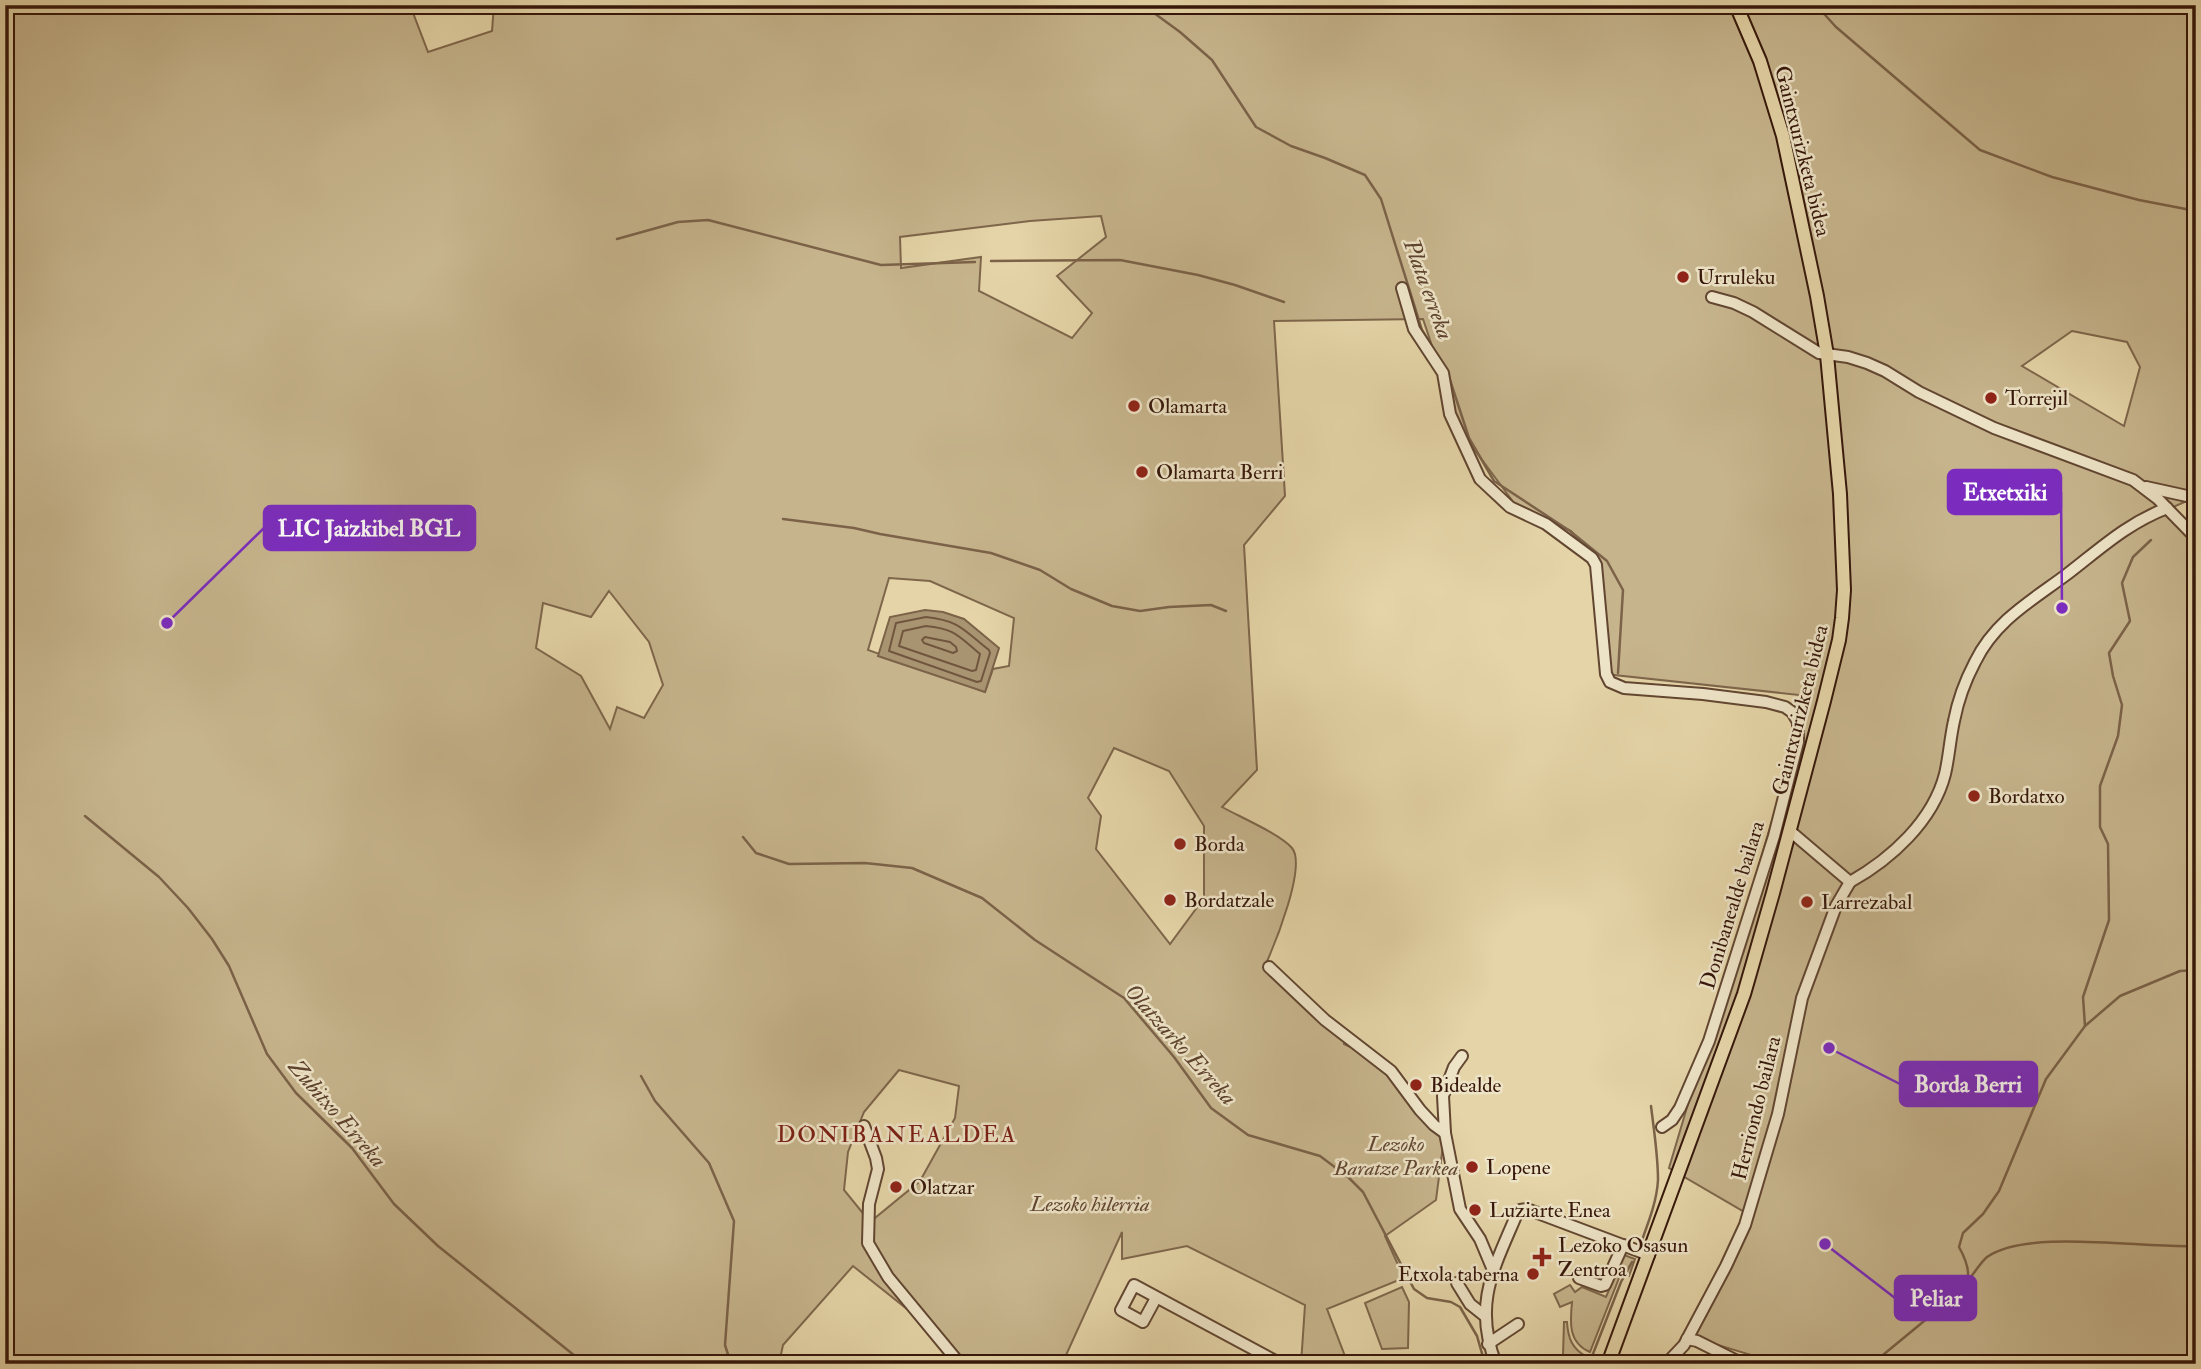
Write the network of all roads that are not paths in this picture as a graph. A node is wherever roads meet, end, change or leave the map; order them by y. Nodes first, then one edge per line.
1 (1736, 5) edge
2 (1402, 288) dead end
3 (1712, 297) dead end
4 (1827, 355) junction
5 (2143, 486) junction
6 (2196, 498) edge
7 (2167, 508) junction
8 (2196, 538) edge
9 (1790, 831) junction
10 (1850, 882) junction
11 (1269, 967) dead end
12 (1462, 1056) dead end
13 (864, 1126) dead end
14 (1662, 1127) dead end
15 (1445, 1133) junction
16 (1623, 1245) junction
17 (1649, 1255) junction
18 (1493, 1270) junction
19 (1579, 1278) dead end
20 (1457, 1283) dead end
21 (1156, 1298) dead end
22 (1485, 1316) junction
23 (1518, 1324) dead end
24 (1687, 1339) junction
25 (1488, 1344) junction
26 (960, 1364) edge
27 (1281, 1364) edge
28 (1496, 1364) edge
29 (1608, 1364) edge
30 (1666, 1364) edge
31 (1743, 1364) edge

1 - 4 main road, Gaintxurizketa bidea
2 - 14 street, Donibanealde bailara
3 - 4 street
4 - 5 street
4 - 9 main road, Gaintxurizketa bidea
5 - 6 street
5 - 7 street
7 - 8 street
7 - 10 street, Herriondo bailara
9 - 10 street
9 - 17 main road, Gaintxurizketa bidea
10 - 24 street, Herriondo bailara
11 - 15 street
12 - 15 street
13 - 26 street
15 - 18 street
16 - 17 street
16 - 18 street
16 - 19 street
17 - 29 main road, Gaintxurizketa bidea
18 - 22 street
20 - 22 street
21 - 27 street
22 - 25 street
23 - 25 street
24 - 30 street, Herriondo bailara
24 - 31 street
25 - 28 street

